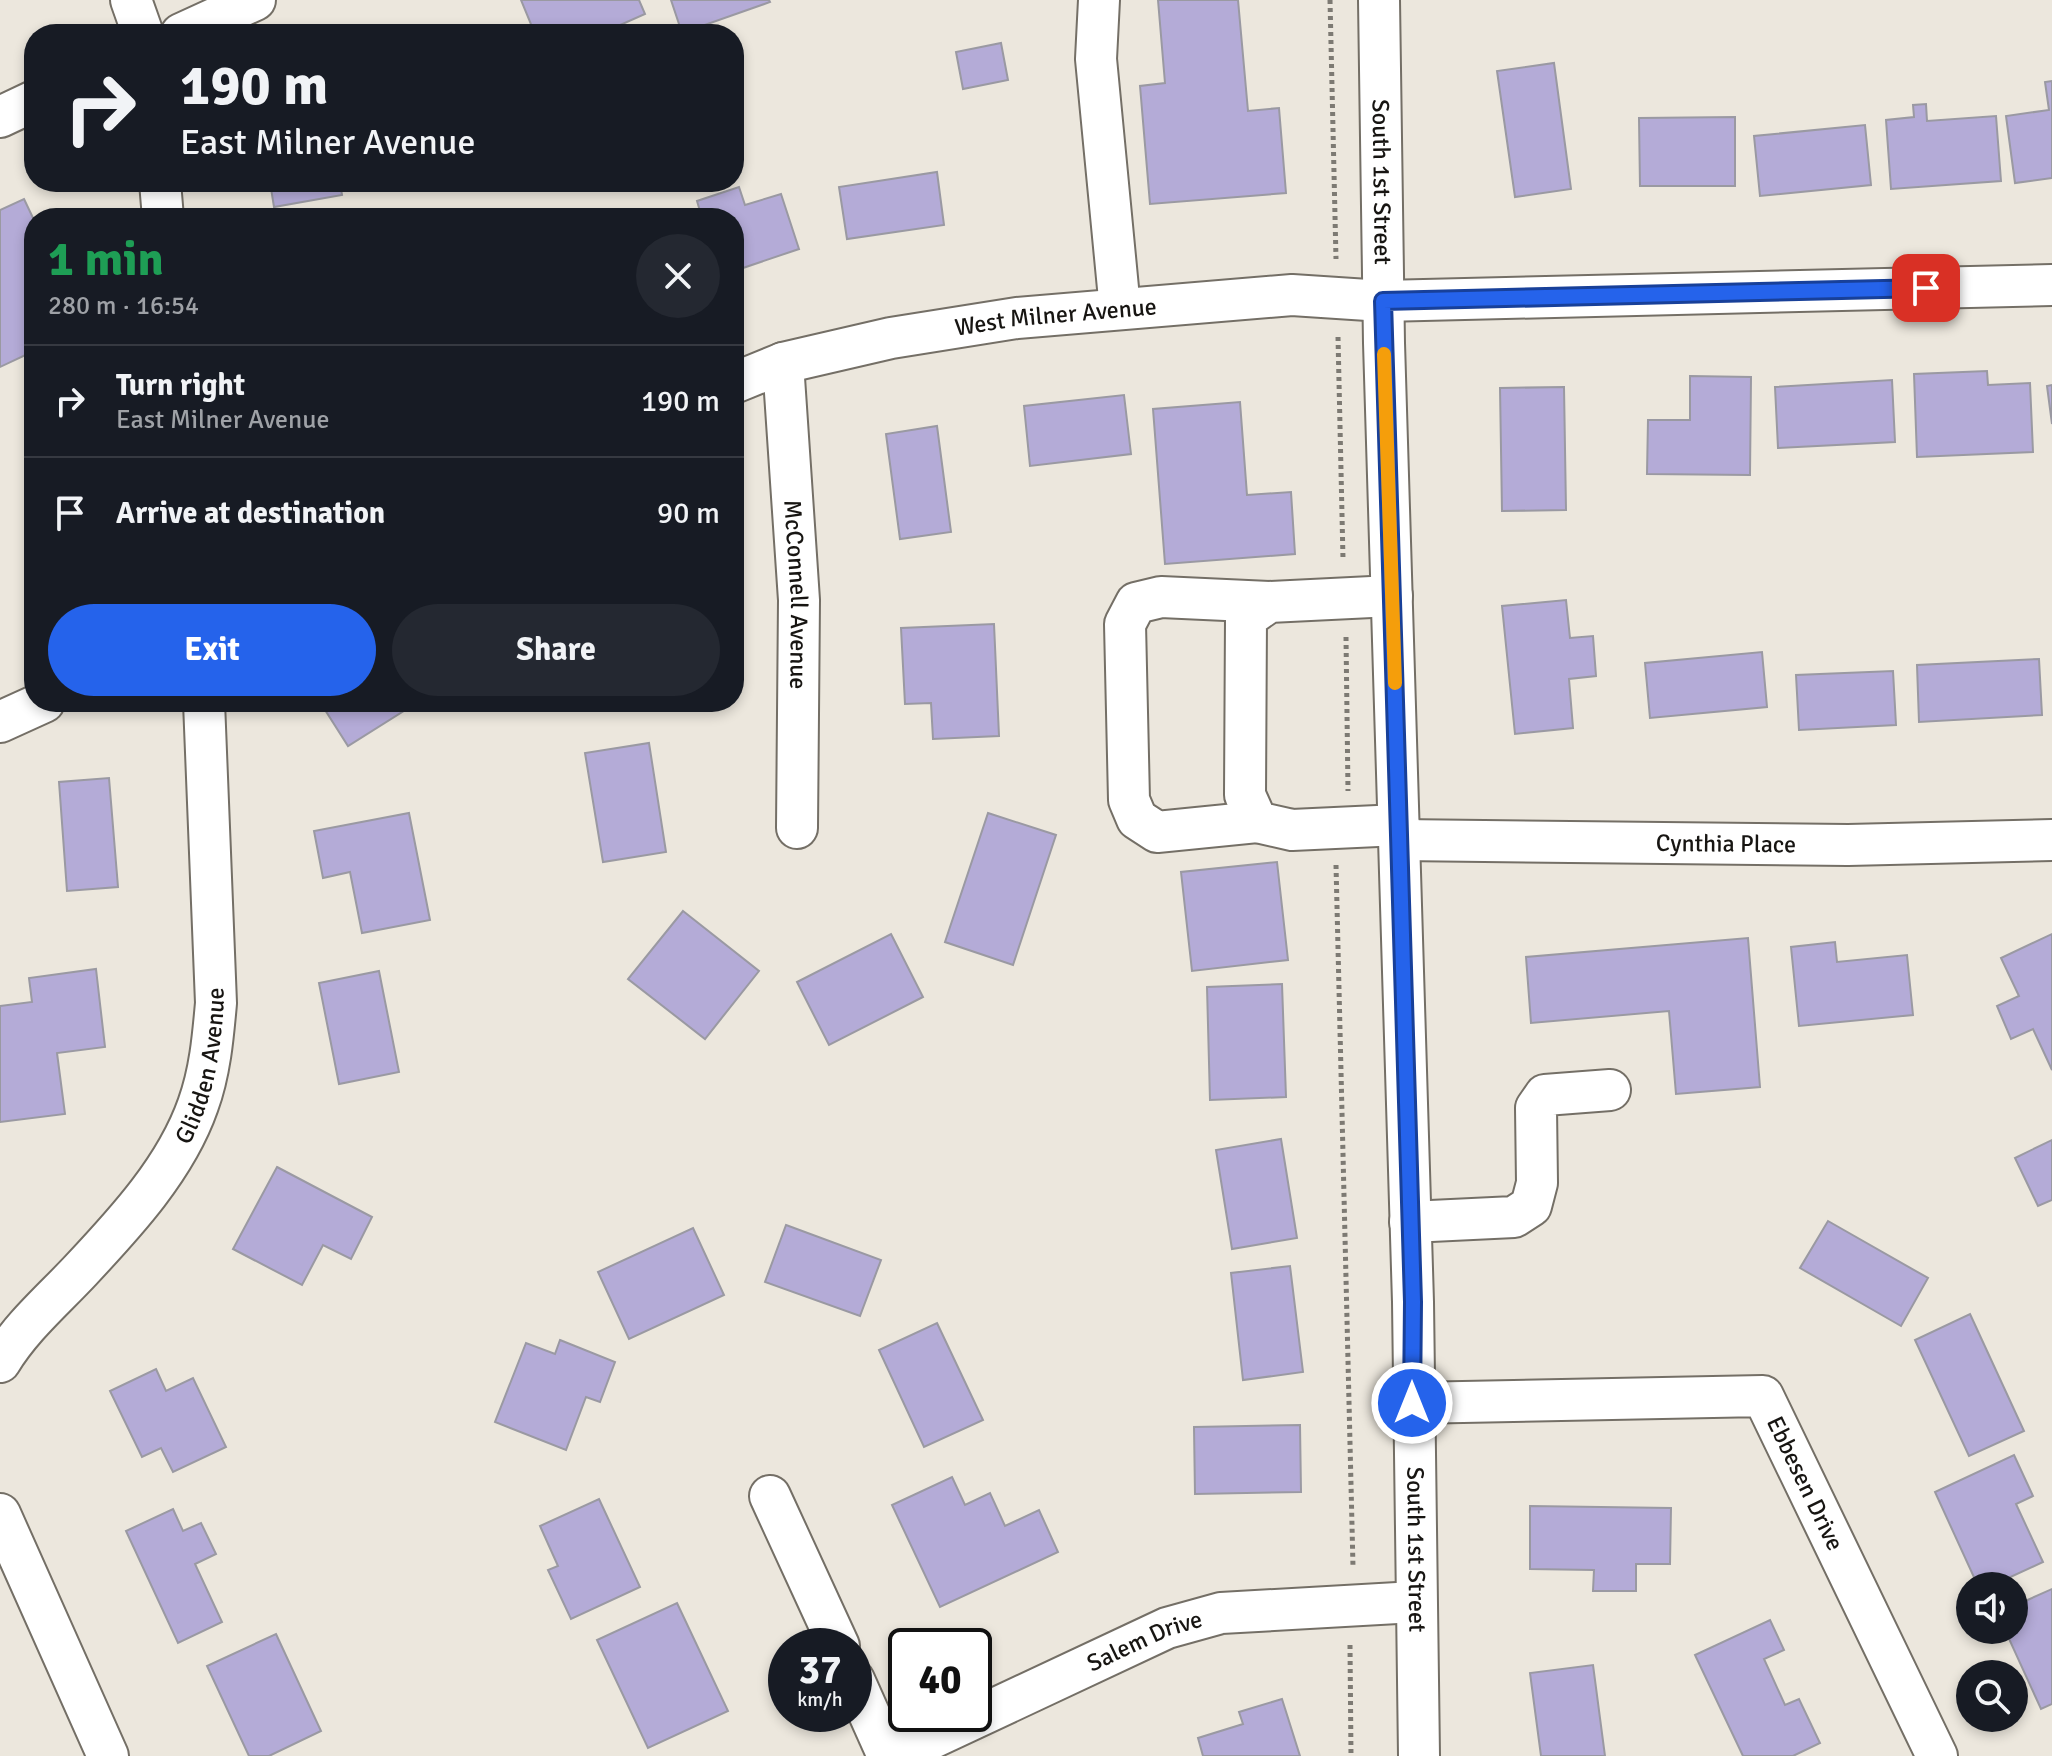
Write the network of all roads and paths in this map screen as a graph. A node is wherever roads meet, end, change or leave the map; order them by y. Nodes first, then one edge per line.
1 (131, 0) edge
2 (255, 0) edge
3 (1099, 0) edge
4 (1330, 0) edge
5 (1379, 0) edge
6 (139, 24) edge
7 (203, 24) edge
8 (24, 106) edge
9 (0, 117) edge
10 (2052, 285) edge
11 (1338, 297) junction
12 (1383, 301) junction
13 (1120, 309) junction
14 (783, 363) junction
15 (744, 379) edge
16 (1392, 596) junction
17 (1344, 598) junction
18 (1269, 602) junction
19 (24, 711) edge
20 (204, 712) edge
21 (0, 722) edge
22 (1257, 822) junction
23 (797, 828) dead end
24 (1349, 830) junction
25 (1400, 833) junction
26 (2052, 840) edge
27 (1610, 1090) dead end
28 (1410, 1222) junction
29 (0, 1362) edge
30 (1412, 1403) junction
31 (770, 1496) dead end
32 (0, 1514) edge
33 (1415, 1602) junction
34 (1353, 1604) junction
35 (831, 1628) edge
36 (872, 1717) edge
37 (108, 1756) edge
38 (891, 1756) edge
39 (1351, 1756) edge
40 (1419, 1756) edge
41 (1937, 1756) edge

1 - 6 street
2 - 7 street
3 - 13 street
4 - 11 path
5 - 12 street, South 1st Street
8 - 9 street
10 - 12 street, West Milner Avenue
11 - 12 street, West Milner Avenue
11 - 13 street, West Milner Avenue
11 - 17 path
12 - 16 street, South 1st Street
13 - 14 street, West Milner Avenue
14 - 15 street, West Milner Avenue
14 - 23 street, McConnell Avenue
16 - 17 street, Cynthia Place
16 - 25 street, South 1st Street
17 - 18 street, Cynthia Place
17 - 24 path
18 - 22 street
18 - 22 street, Cynthia Place
19 - 21 street
20 - 29 street, Glidden Avenue
22 - 24 street, Cynthia Place
24 - 25 street, Cynthia Place
24 - 34 path
25 - 26 street, Cynthia Place
25 - 28 street, South 1st Street
27 - 28 street
28 - 30 street, South 1st Street
30 - 33 street, South 1st Street
30 - 41 street, Ebbesen Drive
31 - 35 street
32 - 37 street
33 - 34 street, Salem Drive
33 - 40 street, South 1st Street
34 - 38 street, Salem Drive
34 - 39 path
36 - 38 street

